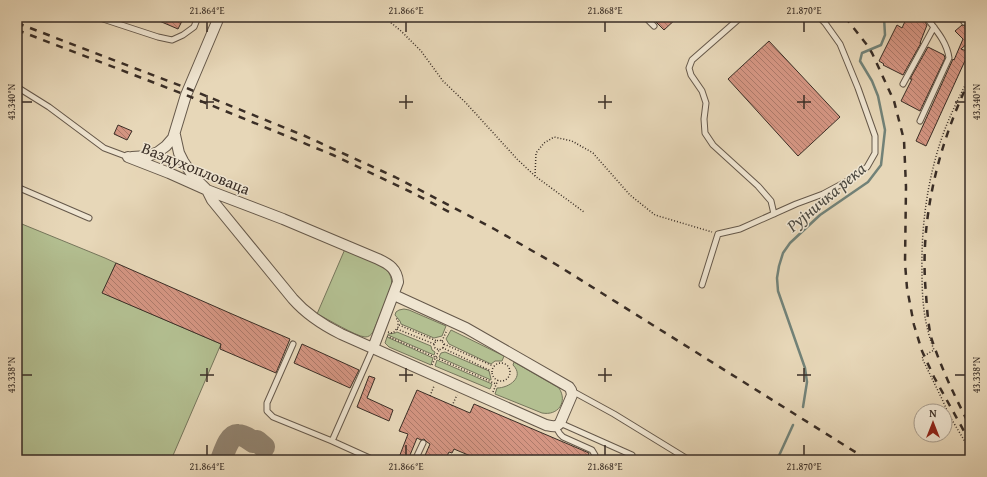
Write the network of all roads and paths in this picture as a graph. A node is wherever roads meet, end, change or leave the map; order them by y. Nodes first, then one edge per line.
1 (97, 17) edge
2 (198, 17) edge
3 (219, 17) edge
4 (384, 17) edge
5 (741, 17) edge
6 (819, 17) edge
7 (926, 17) edge
8 (969, 17) edge
9 (647, 18) edge
10 (964, 22) dead end
11 (654, 26) dead end
12 (934, 27) junction
13 (970, 76) edge
14 (903, 84) dead end
15 (17, 87) edge
16 (920, 121) dead end
17 (175, 135) junction
18 (128, 157) junction
19 (535, 176) junction
20 (17, 187) edge
21 (207, 190) junction
22 (584, 212) dead end
23 (774, 214) junction
24 (89, 218) dead end
25 (718, 234) junction
26 (702, 285) dead end
27 (394, 295) junction
28 (393, 315) dead end
29 (399, 325) junction
30 (449, 326) dead end
31 (397, 330) junction
32 (387, 331) dead end
33 (385, 335) dead end
34 (437, 340) junction
35 (442, 341) junction
36 (293, 344) dead end
37 (434, 344) junction
38 (444, 344) junction
39 (373, 348) junction
40 (443, 348) junction
41 (439, 350) junction
42 (436, 357) junction
43 (493, 366) junction
44 (431, 367) dead end
45 (492, 371) junction
46 (498, 380) junction
47 (496, 384) junction
48 (434, 386) dead end
49 (571, 390) junction
50 (492, 394) dead end
51 (457, 395) dead end
52 (430, 396) dead end
53 (452, 406) dead end
54 (557, 424) junction
55 (332, 441) junction
56 (423, 443) dead end
57 (970, 450) edge
58 (632, 455) dead end
59 (374, 460) edge
60 (415, 460) edge
61 (595, 460) edge
62 (689, 460) edge

1 - 2 lane
3 - 17 street, Ваздухопловаца
4 - 19 path
5 - 23 lane
6 - 23 lane
7 - 12 lane
8 - 10 lane
9 - 11 lane
12 - 14 lane
12 - 16 lane
13 - 57 path
15 - 18 lane
17 - 18 street, Ваздухопловаца
17 - 21 street
18 - 21 street, Ваздухопловаца
19 - 22 path
19 - 25 path
20 - 24 lane
21 - 27 street, Ваздухопловаца
21 - 39 street
23 - 25 lane
25 - 26 lane
27 - 39 street, Ваздухопловаца
27 - 49 street
28 - 29 path
29 - 31 path
29 - 34 path
30 - 35 path
31 - 32 path
31 - 37 path
33 - 42 path
34 - 35 path
34 - 37 path
35 - 38 path
36 - 55 lane
37 - 41 path
38 - 40 path
38 - 43 path
39 - 54 street
39 - 55 lane
40 - 41 path
40 - 45 path
41 - 42 path
42 - 44 path
42 - 47 path
43 - 45 path
43 - 46 path
45 - 46 path
46 - 47 path
47 - 50 path
48 - 52 path
49 - 54 street
49 - 62 lane
51 - 53 path
54 - 58 lane
54 - 61 lane
55 - 59 lane
56 - 60 lane

